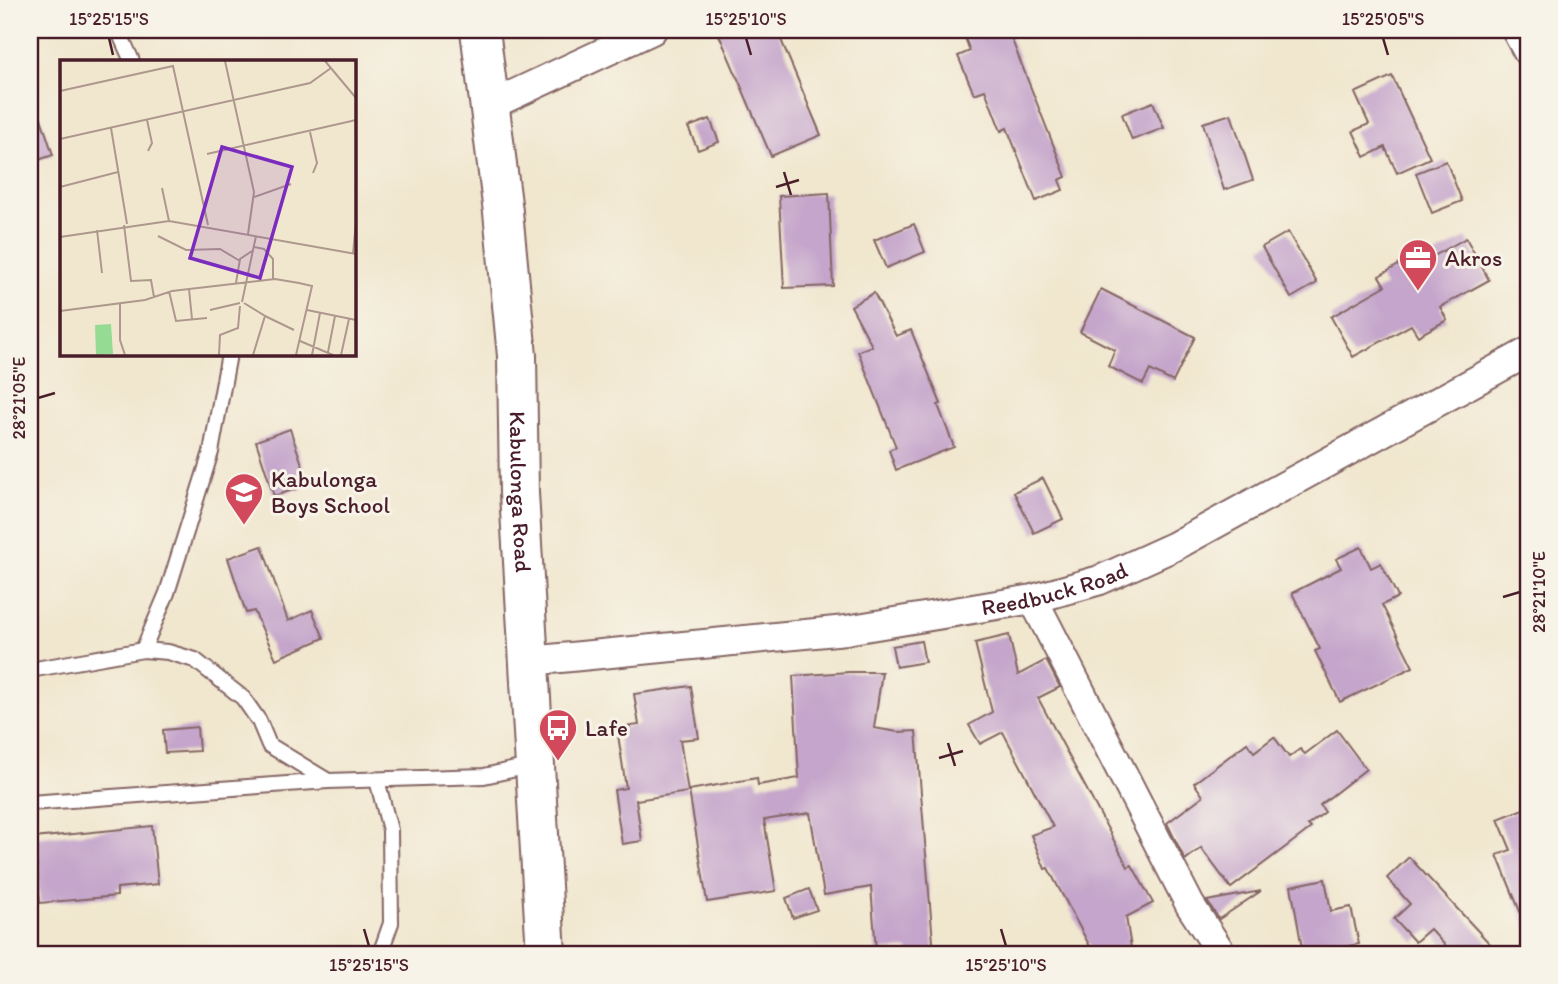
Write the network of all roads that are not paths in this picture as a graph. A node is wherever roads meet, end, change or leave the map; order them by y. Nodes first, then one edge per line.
1 (118, 30) edge
2 (480, 30) edge
3 (652, 30) edge
4 (1516, 30) edge
5 (1528, 52) edge
6 (132, 60) edge
7 (491, 105) junction
8 (1528, 352) edge
9 (229, 355) edge
10 (1033, 599) junction
11 (143, 650) junction
12 (530, 661) junction
13 (30, 670) edge
14 (534, 764) junction
15 (377, 780) junction
16 (328, 781) junction
17 (30, 803) edge
18 (380, 954) edge
19 (546, 954) edge
20 (1222, 954) edge

1 - 6 lane
2 - 7 main road, Kabulonga Road
3 - 7 street
4 - 5 street
7 - 12 main road, Kabulonga Road
8 - 10 street, Reedbuck Road
9 - 11 lane
10 - 12 street, Reedbuck Road
10 - 20 street
11 - 13 lane
11 - 16 lane
12 - 14 main road, Kabulonga Road
14 - 15 lane
14 - 19 main road, Kabulonga Road
15 - 16 lane
15 - 18 lane
16 - 17 lane

